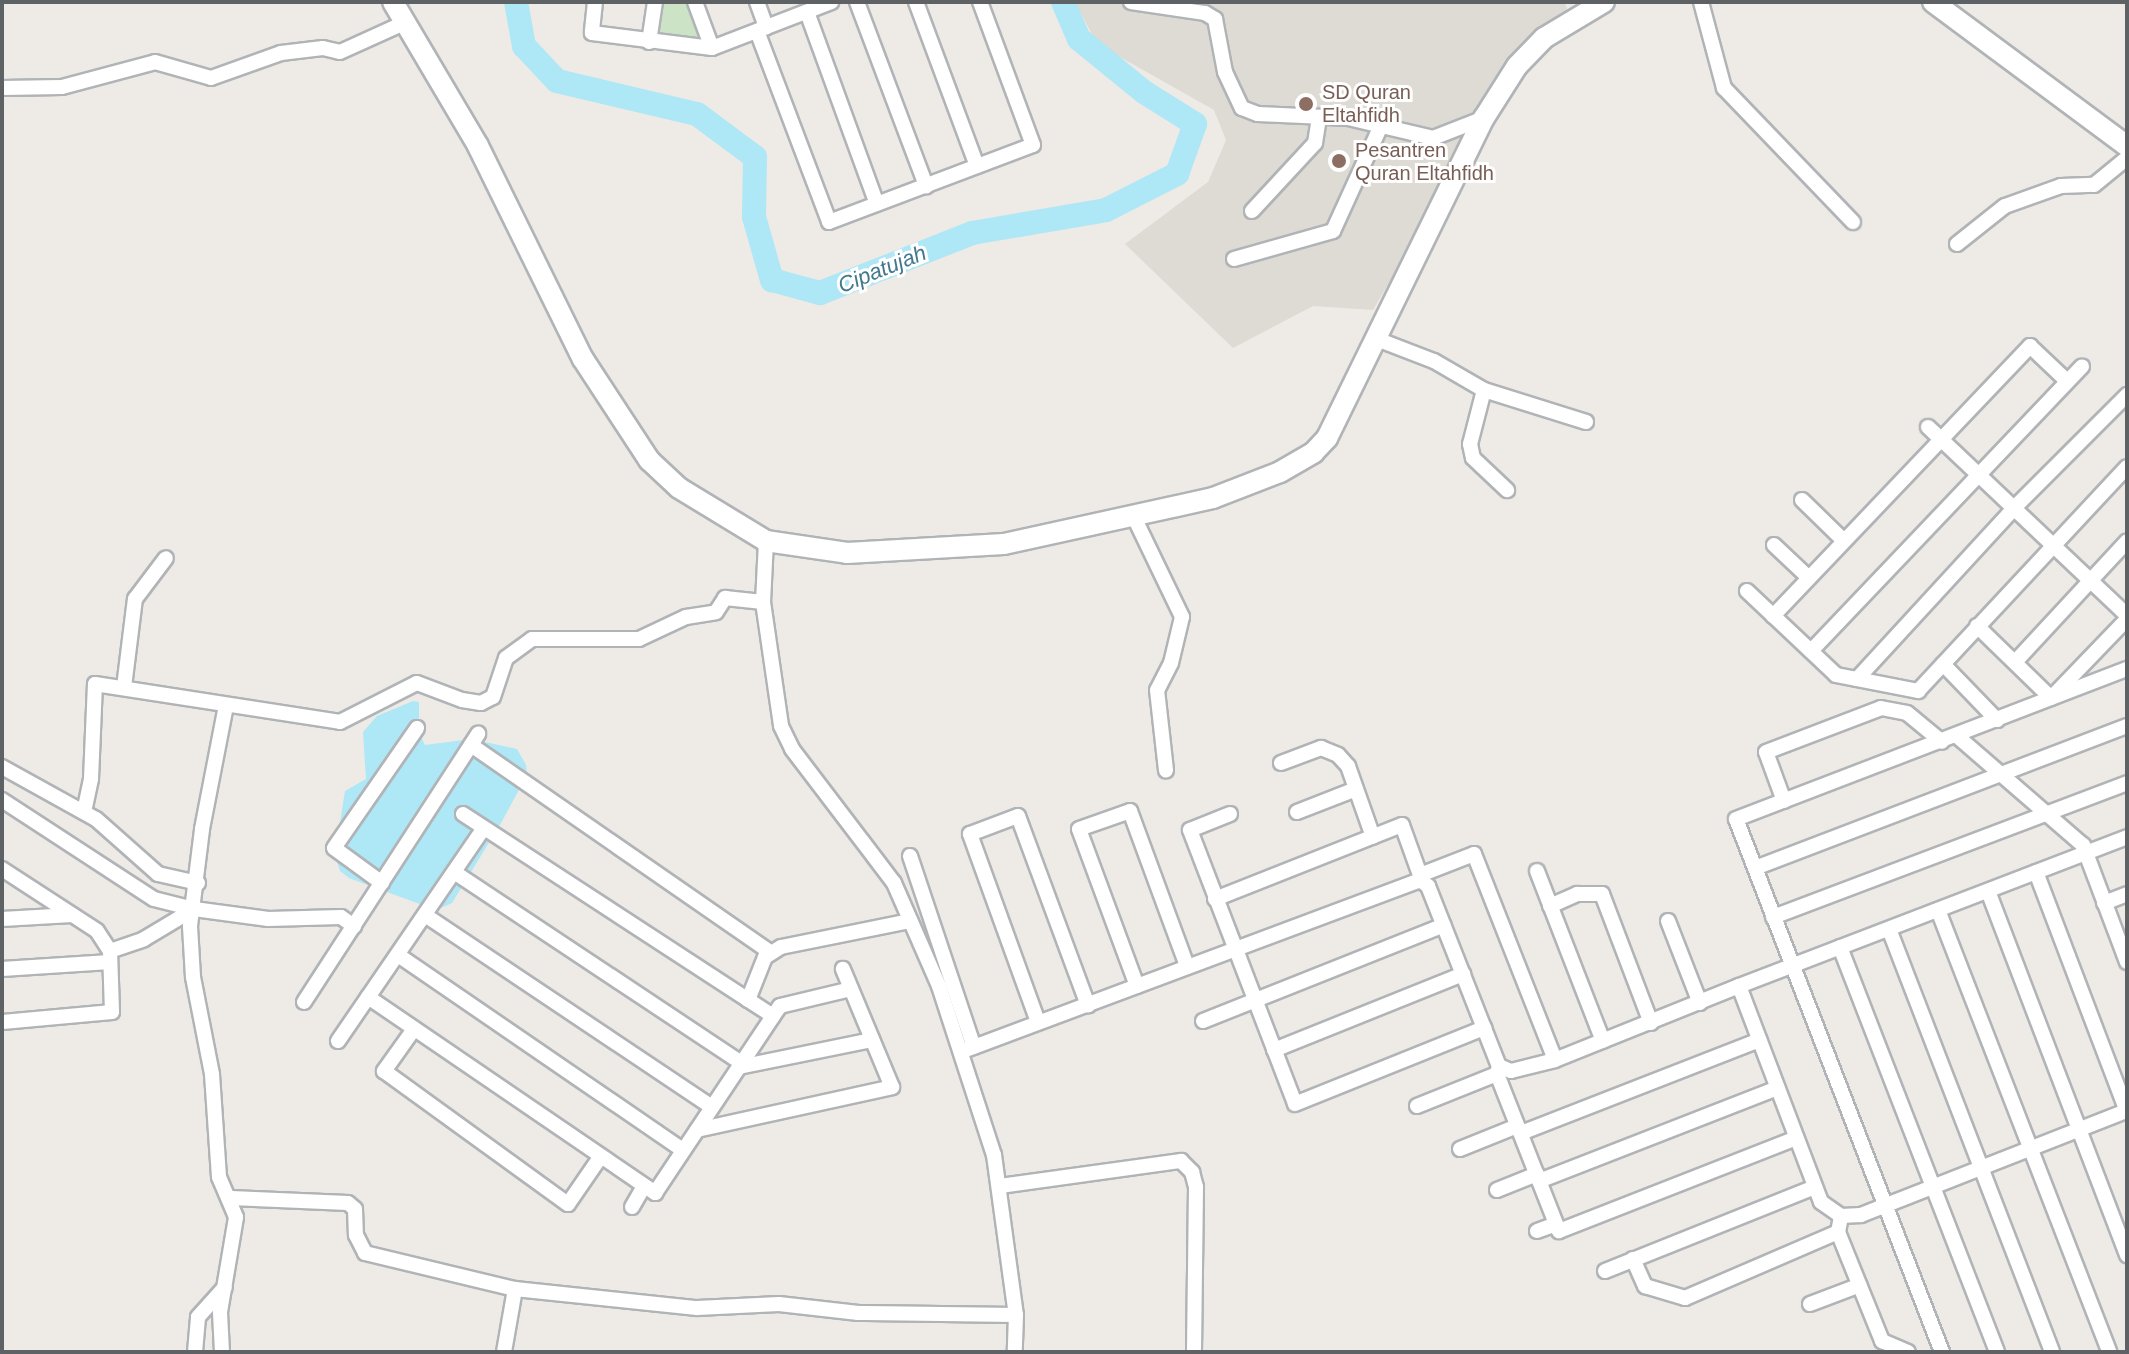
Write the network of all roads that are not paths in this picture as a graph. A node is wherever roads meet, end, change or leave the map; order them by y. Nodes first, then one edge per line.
1 (393, 2) edge
2 (595, 2) edge
3 (655, 2) edge
4 (695, 2) edge
5 (757, 2) edge
6 (857, 2) edge
7 (916, 2) edge
8 (980, 2) edge
9 (1131, 2) edge
10 (1604, 2) edge
11 (1701, 2) edge
12 (1933, 2) edge
13 (824, 3) edge
14 (807, 12) junction
15 (404, 23) junction
16 (762, 29) junction
17 (649, 42) junction
18 (712, 48) junction
19 (2, 88) edge
20 (1319, 118) junction
21 (1484, 118) junction
22 (1380, 128) junction
23 (2127, 146) edge
24 (2127, 158) edge
25 (977, 166) junction
26 (926, 186) junction
27 (877, 204) junction
28 (1252, 211) dead end
29 (1853, 222) dead end
30 (1957, 244) dead end
31 (1234, 259) dead end
32 (1374, 338) junction
33 (2082, 366) dead end
34 (2067, 381) junction
35 (1484, 390) junction
36 (2127, 395) edge
37 (1586, 422) dead end
38 (1928, 427) dead end
39 (1939, 438) junction
40 (2127, 467) edge
41 (1977, 473) junction
42 (1507, 490) dead end
43 (1802, 500) dead end
44 (2014, 508) junction
45 (1133, 515) junction
46 (1843, 540) junction
47 (766, 541) junction
48 (2127, 541) edge
49 (2051, 543) junction
50 (1774, 545) dead end
51 (166, 558) dead end
52 (1808, 577) junction
53 (2090, 579) junction
54 (1747, 591) dead end
55 (763, 602) junction
56 (1773, 616) junction
57 (2127, 617) edge
58 (1977, 626) junction
59 (1811, 651) junction
60 (2016, 661) junction
61 (1943, 664) junction
62 (2127, 669) edge
63 (1857, 679) junction
64 (124, 687) junction
65 (2051, 698) junction
66 (226, 705) junction
67 (1997, 720) junction
68 (2127, 726) edge
69 (417, 728) dead end
70 (1949, 739) junction
71 (1281, 763) dead end
72 (2, 767) edge
73 (1166, 770) dead end
74 (2001, 776) junction
75 (2127, 783) edge
76 (1356, 789) junction
77 (2, 800) edge
78 (1784, 801) junction
79 (84, 812) junction
80 (1297, 812) dead end
81 (463, 814) dead end
82 (1230, 814) dead end
83 (2046, 814) junction
84 (484, 828) junction
85 (1373, 837) junction
86 (2127, 837) edge
87 (2086, 853) junction
88 (910, 856) dead end
89 (1755, 868) junction
90 (2, 869) edge
91 (1537, 871) dead end
92 (454, 872) junction
93 (2036, 872) junction
94 (1420, 877) junction
95 (198, 883) junction
96 (382, 883) junction
97 (1988, 891) junction
98 (2127, 894) edge
99 (1215, 899) junction
100 (2104, 903) junction
101 (1550, 906) junction
102 (194, 909) junction
103 (1938, 910) junction
104 (72, 915) junction
105 (425, 915) junction
106 (1773, 917) junction
107 (2, 919) edge
108 (910, 921) junction
109 (1668, 921) dead end
110 (1444, 925) junction
111 (354, 926) junction
112 (1889, 929) junction
113 (1840, 947) junction
114 (1234, 948) junction
115 (2125, 954) edge
116 (398, 955) junction
117 (768, 955) junction
118 (110, 957) junction
119 (1187, 966) junction
120 (1792, 966) junction
121 (2, 969) edge
122 (843, 969) dead end
123 (1463, 974) junction
124 (1137, 986) junction
125 (1739, 986) junction
126 (851, 989) junction
127 (368, 997) junction
128 (748, 1000) junction
129 (1254, 1001) junction
130 (304, 1002) dead end
131 (1700, 1003) junction
132 (1088, 1005) junction
133 (773, 1016) junction
134 (1203, 1021) dead end
135 (2, 1022) edge
136 (1038, 1022) junction
137 (1651, 1023) junction
138 (1484, 1028) junction
139 (414, 1029) junction
140 (872, 1040) junction
141 (1759, 1040) junction
142 (338, 1041) dead end
143 (1603, 1041) junction
144 (969, 1049) junction
145 (1274, 1050) junction
146 (1555, 1060) junction
147 (740, 1065) junction
148 (1498, 1070) junction
149 (1778, 1088) junction
150 (1417, 1106) dead end
151 (712, 1107) junction
152 (2127, 1111) edge
153 (2078, 1128) junction
154 (1519, 1129) junction
155 (697, 1130) junction
156 (1796, 1138) junction
157 (2030, 1147) junction
158 (1460, 1149) dead end
159 (683, 1150) junction
160 (601, 1156) junction
161 (1981, 1167) junction
162 (1538, 1177) junction
163 (644, 1186) junction
164 (1000, 1186) junction
165 (1933, 1186) junction
166 (1815, 1187) junction
167 (1497, 1190) dead end
168 (231, 1198) junction
169 (1885, 1206) junction
170 (632, 1207) dead end
171 (1841, 1216) junction
172 (1556, 1224) junction
173 (1537, 1231) dead end
174 (1838, 1232) junction
175 (2127, 1255) edge
176 (1633, 1259) junction
177 (1605, 1271) dead end
178 (1860, 1285) junction
179 (225, 1287) junction
180 (515, 1289) junction
181 (1810, 1304) dead end
182 (1016, 1315) junction
183 (1941, 1349) edge
184 (195, 1352) edge
185 (222, 1352) edge
186 (504, 1352) edge
187 (1015, 1352) edge
188 (1194, 1352) edge
189 (1908, 1352) edge
190 (1924, 1352) edge
191 (1997, 1352) edge
192 (2052, 1352) edge
193 (2109, 1352) edge

1 - 15 street
2 - 17 street
3 - 17 street
4 - 18 street
5 - 16 street
6 - 26 street
7 - 25 street
8 - 25 street
9 - 20 street
10 - 21 street
11 - 29 street
12 - 23 street
13 - 14 street
14 - 16 street
14 - 27 street
15 - 19 street
15 - 47 street
16 - 18 street
16 - 27 street
17 - 18 street
20 - 22 street
20 - 28 street
21 - 22 street
21 - 32 street
22 - 31 street
24 - 30 street
25 - 26 street
26 - 27 street
32 - 35 street
32 - 45 street
33 - 34 street
34 - 39 street
34 - 41 street
35 - 37 street
35 - 42 street
36 - 44 street
38 - 39 street
39 - 41 street
39 - 46 street
40 - 49 street
41 - 44 street
41 - 59 street
43 - 46 street
44 - 49 street
44 - 63 street
45 - 47 street
45 - 73 street
46 - 52 street
47 - 55 street
48 - 53 street
49 - 53 street
49 - 58 street
50 - 52 street
51 - 64 street
52 - 56 street
53 - 57 street
53 - 60 street
54 - 56 street
55 - 66 street
55 - 108 street
56 - 59 street
57 - 65 street
58 - 60 street
58 - 61 street
59 - 63 street
60 - 65 street
61 - 63 street
61 - 67 street
62 - 65 street
64 - 66 street
64 - 79 street
65 - 67 street
66 - 95 street
67 - 70 street
68 - 74 street
69 - 96 street
70 - 74 street
70 - 78 street
70 - 78 street
71 - 76 street
72 - 79 street
74 - 83 street
74 - 89 street
75 - 83 street
76 - 80 street
76 - 85 street
77 - 102 street
78 - 89 street
79 - 95 street
81 - 84 street
82 - 99 street
83 - 87 street
83 - 106 street
84 - 92 street
84 - 128 street
85 - 94 street
85 - 99 street
86 - 87 street
87 - 93 street
87 - 100 street
88 - 144 street
89 - 106 street
90 - 104 street
91 - 101 street
92 - 105 street
92 - 147 street
93 - 97 street
93 - 152 street
94 - 110 street
94 - 114 street
94 - 146 street
95 - 102 street
96 - 111 street
96 - 117 street
97 - 103 street
97 - 153 street
98 - 100 street
99 - 114 street
100 - 115 street
101 - 137 street
101 - 143 street
102 - 111 street
102 - 118 street
102 - 168 street
103 - 112 street
103 - 157 street
104 - 107 street
104 - 118 street
105 - 116 street
105 - 151 street
106 - 120 street
108 - 117 street
108 - 144 street
109 - 131 street
110 - 123 street
110 - 129 street
111 - 130 street
112 - 113 street
112 - 161 street
113 - 120 street
113 - 165 street
114 - 119 street
114 - 129 street
116 - 127 street
116 - 159 street
117 - 128 street
118 - 121 street
118 - 135 street
119 - 124 street
119 - 124 street
120 - 125 street
120 - 169 street
122 - 126 street
123 - 138 street
123 - 145 street
124 - 132 street
125 - 131 street
125 - 141 street
126 - 133 street
126 - 140 street
127 - 139 street
127 - 142 street
128 - 133 street
129 - 134 street
129 - 145 street
131 - 137 street
132 - 136 street
132 - 136 street
133 - 147 street
136 - 144 street
137 - 143 street
138 - 145 street
138 - 148 street
139 - 160 street
139 - 160 street
140 - 147 street
140 - 155 street
141 - 149 street
141 - 154 street
143 - 146 street
144 - 164 street
146 - 148 street
147 - 151 street
148 - 150 street
148 - 154 street
149 - 156 street
149 - 162 street
151 - 155 street
152 - 153 street
153 - 157 street
153 - 175 street
154 - 158 street
154 - 162 street
155 - 159 street
156 - 166 street
156 - 172 street
157 - 161 street
157 - 193 street
159 - 163 street
160 - 163 street
161 - 165 street
161 - 192 street
162 - 167 street
162 - 172 street
163 - 170 street
164 - 182 street
164 - 188 street
165 - 169 street
165 - 191 street
166 - 171 street
166 - 176 street
168 - 179 street
168 - 180 street
169 - 171 street
169 - 183 street
171 - 174 street
172 - 173 street
174 - 176 street
174 - 178 street
176 - 177 street
178 - 181 street
178 - 189 street
179 - 184 street
179 - 185 street
180 - 182 street
180 - 186 street
182 - 187 street
183 - 190 street

